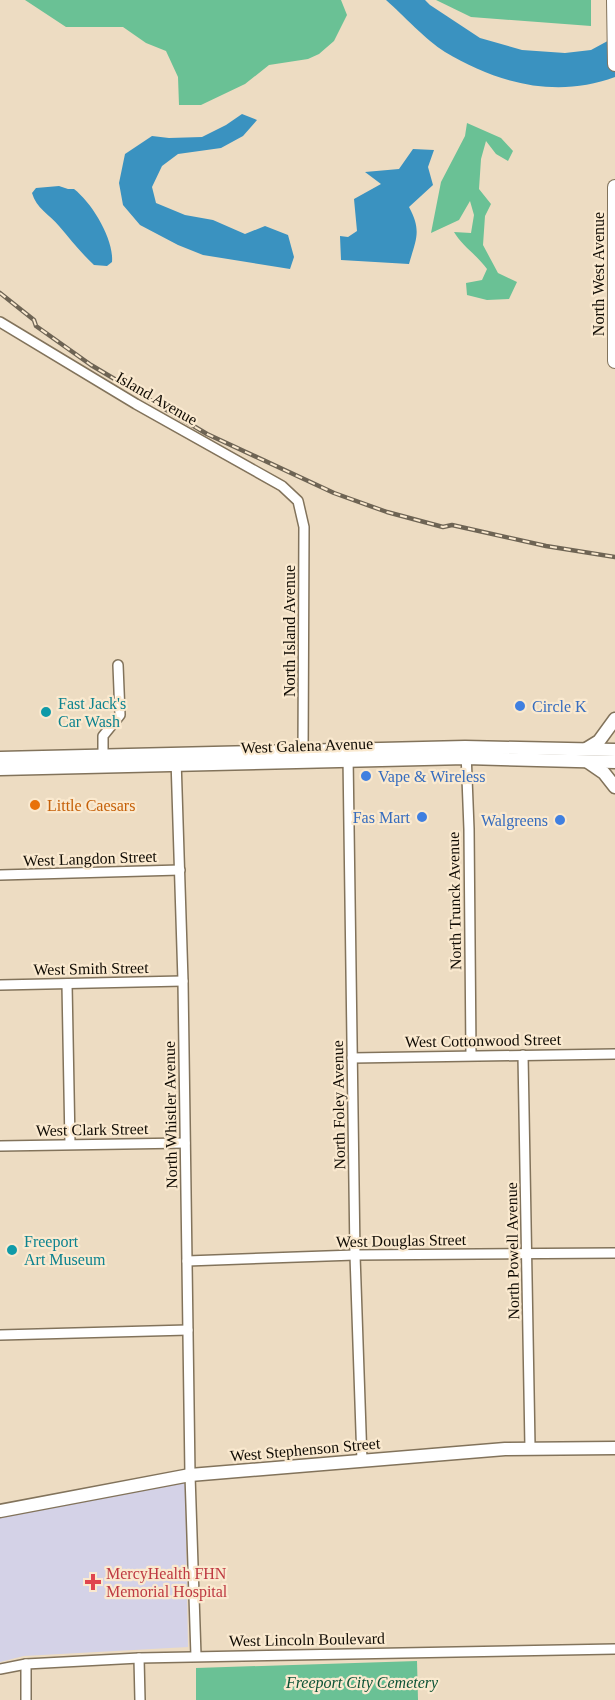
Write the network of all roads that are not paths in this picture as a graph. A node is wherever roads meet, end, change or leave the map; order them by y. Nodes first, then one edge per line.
1 (614, 1) edge
2 (615, 64) edge
3 (615, 187) edge
4 (0, 322) edge
5 (615, 361) edge
6 (298, 501) joint
7 (118, 664) dead end
8 (615, 719) edge
9 (615, 750) edge
10 (466, 753) junction
11 (348, 755) junction
12 (586, 755) junction
13 (103, 756) junction
14 (303, 756) junction
15 (0, 758) edge
16 (176, 760) junction
17 (615, 762) edge
18 (0, 769) edge
19 (615, 787) edge
20 (180, 870) junction
21 (0, 875) edge
22 (183, 981) junction
23 (67, 984) junction
24 (0, 985) edge
25 (524, 1054) junction
26 (615, 1054) edge
27 (471, 1055) junction
28 (352, 1058) junction
29 (185, 1143) junction
30 (70, 1144) junction
31 (0, 1146) edge
32 (527, 1253) junction
33 (615, 1253) edge
34 (355, 1255) junction
35 (187, 1261) junction
36 (188, 1330) junction
37 (0, 1335) edge
38 (530, 1448) junction
39 (615, 1448) edge
40 (362, 1461) junction
41 (190, 1475) junction
42 (0, 1511) edge
43 (615, 1648) edge
44 (196, 1656) junction
45 (139, 1658) junction
46 (26, 1664) junction
47 (0, 1669) edge
48 (26, 1700) edge
49 (140, 1700) edge

1 - 2 main road
3 - 5 main road, North West Avenue
4 - 6 street, Island Avenue
6 - 14 street, North Island Avenue
7 - 13 street
8 - 12 main road
9 - 12 main road, West Galena Avenue
10 - 11 main road, West Galena Avenue
10 - 12 main road, West Galena Avenue
10 - 27 street, North Trunck Avenue
11 - 14 main road, West Galena Avenue
11 - 28 street, North Foley Avenue
12 - 17 main road, West Galena Avenue
12 - 19 main road
13 - 15 main road, West Galena Avenue
13 - 16 main road, West Galena Avenue
14 - 16 main road, West Galena Avenue
16 - 18 main road, West Galena Avenue
16 - 20 street, North Whistler Avenue
20 - 21 street, West Langdon Street
20 - 22 street, North Whistler Avenue
22 - 23 street, West Smith Street
22 - 29 street, North Whistler Avenue
23 - 24 street, West Smith Street
23 - 30 street
25 - 26 street, West Cottonwood Street
25 - 27 street, West Cottonwood Street
25 - 32 street, North Powell Avenue
27 - 28 street, West Cottonwood Street
28 - 34 street, North Foley Avenue
29 - 30 street, West Clark Street
29 - 35 street, North Whistler Avenue
30 - 31 street, West Clark Street
32 - 33 street, West Douglas Street
32 - 34 street, West Douglas Street
32 - 38 street, North Powell Avenue
34 - 35 street, West Douglas Street
34 - 40 street, North Foley Avenue
35 - 36 street, North Whistler Avenue
36 - 37 street
36 - 41 street, North Whistler Avenue
38 - 39 main road, West Stephenson Street
38 - 40 main road, West Stephenson Street
40 - 41 main road, West Stephenson Street
41 - 42 main road, West Stephenson Street
41 - 44 street, North Whistler Avenue
43 - 44 street, West Lincoln Boulevard
44 - 45 street, West Lincoln Boulevard
45 - 46 street, West Lincoln Boulevard
45 - 49 street
46 - 47 street, West Lincoln Boulevard
46 - 48 street

